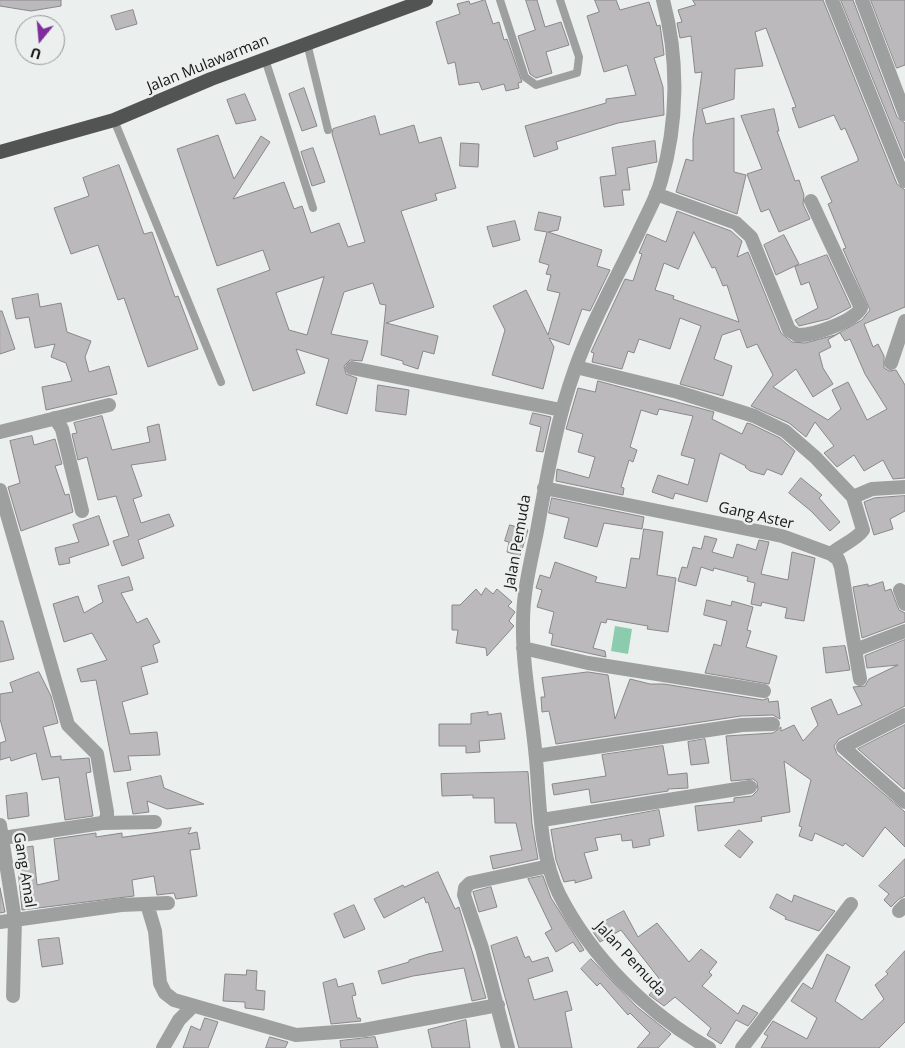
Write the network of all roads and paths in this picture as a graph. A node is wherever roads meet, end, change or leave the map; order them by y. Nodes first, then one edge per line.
1 (426, 0) edge
2 (500, 0) edge
3 (560, 0) edge
4 (663, 0) edge
5 (832, 0) edge
6 (862, 0) edge
7 (406, 3) edge
8 (307, 43) junction
9 (265, 59) junction
10 (905, 114) edge
11 (114, 120) junction
12 (328, 130) dead end
13 (55, 136) junction
14 (0, 152) edge
15 (0, 162) edge
16 (905, 181) edge
17 (656, 194) junction
18 (811, 201) dead end
19 (313, 208) dead end
20 (905, 321) edge
21 (891, 363) dead end
22 (576, 367) junction
23 (352, 368) dead end
24 (220, 382) dead end
25 (109, 405) dead end
26 (561, 410) junction
27 (55, 418) junction
28 (0, 432) edge
29 (905, 487) edge
30 (544, 488) junction
31 (0, 490) edge
32 (853, 497) junction
33 (82, 511) dead end
34 (831, 554) junction
35 (900, 590) dead end
36 (905, 604) edge
37 (905, 630) edge
38 (523, 648) junction
39 (855, 650) junction
40 (860, 679) dead end
41 (764, 691) dead end
42 (905, 715) edge
43 (773, 724) dead end
44 (536, 756) junction
45 (750, 786) dead end
46 (905, 802) edge
47 (542, 820) junction
48 (155, 822) dead end
49 (102, 823) junction
50 (2, 831) edge
51 (549, 866) junction
52 (168, 903) dead end
53 (147, 904) junction
54 (851, 904) dead end
55 (15, 920) junction
56 (0, 922) edge
57 (13, 996) dead end
58 (498, 1005) junction
59 (193, 1006) junction
60 (164, 1048) edge
61 (508, 1048) edge
62 (709, 1048) edge
63 (742, 1048) edge

1 - 7 highway, Jalan Mulawarman
2 - 3 lane
4 - 17 street, Jalan Pemuda
5 - 16 street
6 - 10 street
7 - 8 highway, Jalan Mulawarman
8 - 9 highway, Jalan Mulawarman
8 - 12 lane
9 - 11 highway, Jalan Mulawarman
9 - 19 lane
11 - 13 highway, Jalan Mulawarman
11 - 24 lane
13 - 14 highway, Jalan Mulawarman
13 - 15 highway
17 - 18 street
17 - 22 street, Jalan Pemuda
20 - 21 street
22 - 26 street, Jalan Pemuda
22 - 32 street
23 - 26 street
25 - 27 street
26 - 30 street, Jalan Pemuda
27 - 28 street
27 - 33 street
29 - 32 street
30 - 34 street, Gang Aster
30 - 38 street, Jalan Pemuda
31 - 49 street
32 - 34 street
34 - 39 street
35 - 36 street
37 - 39 street
38 - 41 street
38 - 44 street, Jalan Pemuda
39 - 40 street
42 - 46 street
43 - 44 street
44 - 47 street, Jalan Pemuda
45 - 47 street
47 - 51 street, Jalan Pemuda
48 - 49 street
49 - 50 street
50 - 55 street, Gang Amal
51 - 58 street
51 - 62 street, Jalan Pemuda
52 - 53 street
53 - 55 street
53 - 59 street
54 - 63 street
55 - 56 street
55 - 57 street, Gang Amal
58 - 59 street
58 - 61 street
59 - 60 street

